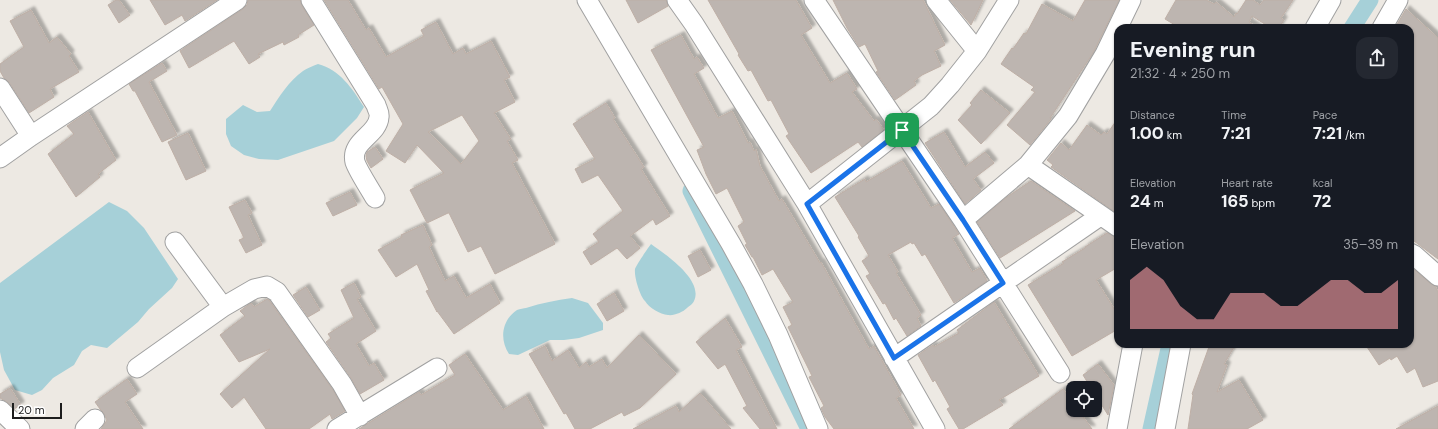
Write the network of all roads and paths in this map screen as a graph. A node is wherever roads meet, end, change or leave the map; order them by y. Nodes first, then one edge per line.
1 (237, 0) edge
2 (311, 0) edge
3 (588, 0) edge
4 (677, 0) edge
5 (814, 0) edge
6 (936, 0) edge
7 (1009, 0) edge
8 (1131, 0) edge
9 (1330, 0) edge
10 (1398, 0) edge
11 (1119, 24) edge
12 (1317, 24) edge
13 (1384, 24) edge
14 (1114, 35) edge
15 (977, 51) junction
16 (0, 88) edge
17 (902, 130) junction
18 (31, 136) junction
19 (0, 158) edge
20 (1028, 165) junction
21 (375, 198) dead end
22 (807, 204) junction
23 (1100, 216) junction
24 (963, 220) junction
25 (1114, 225) edge
26 (175, 242) dead end
27 (1414, 255) edge
28 (1438, 276) edge
29 (1003, 283) junction
30 (223, 306) junction
31 (1132, 348) edge
32 (1180, 348) edge
33 (894, 358) junction
34 (137, 368) dead end
35 (437, 368) dead end
36 (1060, 373) dead end
37 (0, 410) edge
38 (360, 416) junction
39 (20, 429) edge
40 (337, 429) edge
41 (818, 429) edge
42 (935, 429) edge
43 (1117, 429) edge
44 (1165, 429) edge

1 - 18 street
2 - 21 street
3 - 41 street
4 - 22 street
5 - 17 street
6 - 15 street
7 - 15 street
8 - 11 street
9 - 12 street
10 - 13 street
14 - 20 street
15 - 17 street
16 - 18 street
17 - 22 street
17 - 24 street
18 - 19 street
20 - 23 street
20 - 24 street
22 - 33 street
23 - 25 street
23 - 29 street
24 - 29 street
26 - 30 street
27 - 28 street
29 - 33 street
29 - 36 street
30 - 34 street
30 - 38 street
31 - 43 street
32 - 44 street
33 - 42 street
35 - 38 street
37 - 39 street
38 - 40 street

